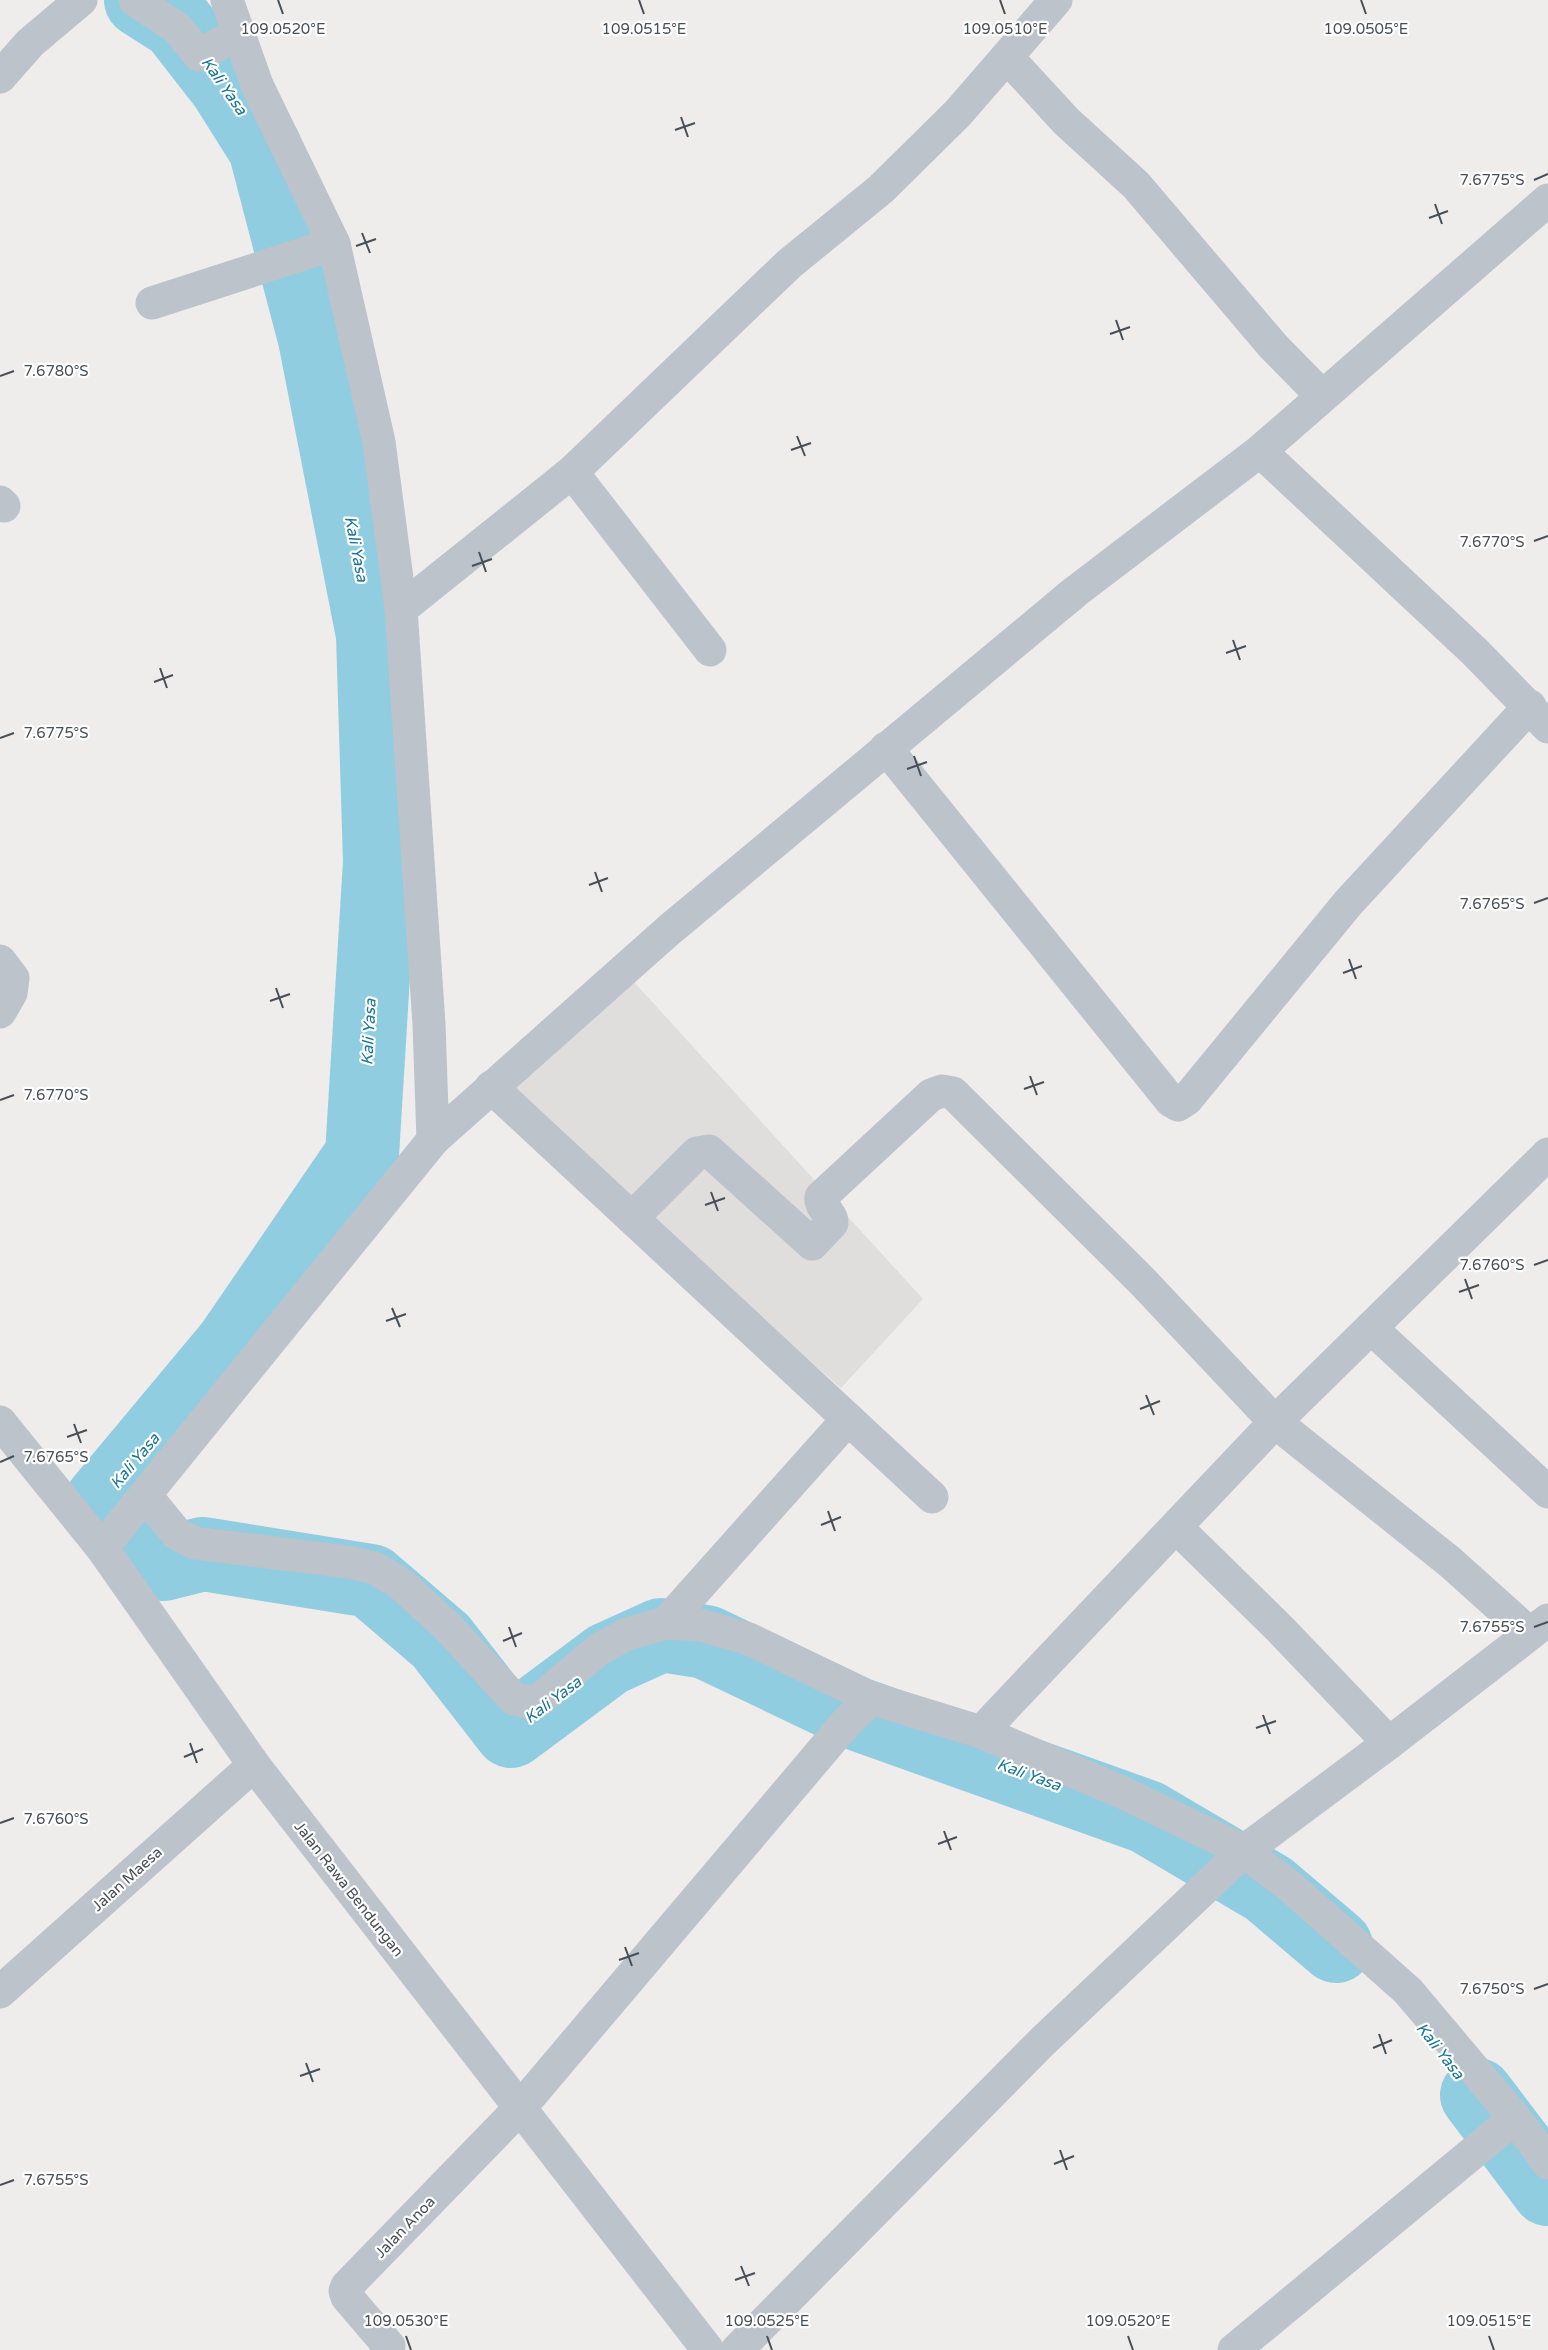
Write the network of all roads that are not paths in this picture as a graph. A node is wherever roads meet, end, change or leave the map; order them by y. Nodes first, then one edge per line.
1 (81, 0) edge
2 (135, 0) edge
3 (227, 0) edge
4 (1056, 0) edge
5 (236, 35) junction
6 (1017, 68) junction
7 (0, 76) edge
8 (1548, 200) edge
9 (325, 247) junction
10 (152, 303) dead end
11 (1322, 396) junction
12 (1260, 451) junction
13 (572, 472) junction
14 (401, 609) junction
15 (710, 650) dead end
16 (1539, 717) edge
17 (886, 748) junction
18 (5, 967) edge
19 (0, 1012) edge
20 (491, 1087) junction
21 (433, 1140) junction
22 (1548, 1154) edge
23 (632, 1218) junction
24 (1371, 1328) junction
25 (848, 1419) junction
26 (0, 1422) edge
27 (1275, 1422) junction
28 (1548, 1492) edge
29 (145, 1497) junction
30 (932, 1497) dead end
31 (1177, 1528) junction
32 (109, 1539) junction
33 (666, 1623) junction
34 (1538, 1626) edge
35 (858, 1711) junction
36 (981, 1732) junction
37 (1389, 1743) junction
38 (254, 1765) junction
39 (1232, 1865) junction
40 (0, 1992) edge
41 (519, 2109) junction
42 (1503, 2127) junction
43 (1548, 2163) edge
44 (386, 2350) edge
45 (708, 2350) edge
46 (737, 2350) edge
47 (1234, 2350) edge

1 - 7 street
2 - 5 street
3 - 5 street
4 - 6 street
5 - 9 street
6 - 11 street
6 - 13 street
8 - 11 street
9 - 10 street
9 - 14 street
11 - 12 street
12 - 16 street
12 - 17 street
13 - 14 street
13 - 15 street
14 - 21 street
16 - 17 street
17 - 20 street
18 - 19 street
20 - 21 street
20 - 23 street
21 - 29 street
22 - 24 street
23 - 25 street
23 - 27 street
24 - 27 street
24 - 28 street
25 - 30 street
25 - 33 street
26 - 32 street, Jalan Rawa Bendungan
27 - 31 street
27 - 34 street
29 - 32 street
29 - 33 street
31 - 36 street
31 - 37 street
32 - 38 street, Jalan Rawa Bendungan
33 - 35 street
34 - 37 street
35 - 36 street
35 - 41 street
36 - 39 street
37 - 39 street
38 - 40 street, Jalan Maesa
38 - 41 street, Jalan Rawa Bendungan
39 - 42 street
39 - 46 street
41 - 44 street, Jalan Anoa
41 - 45 street, Jalan Rawa Bendungan
42 - 43 street
42 - 47 street

